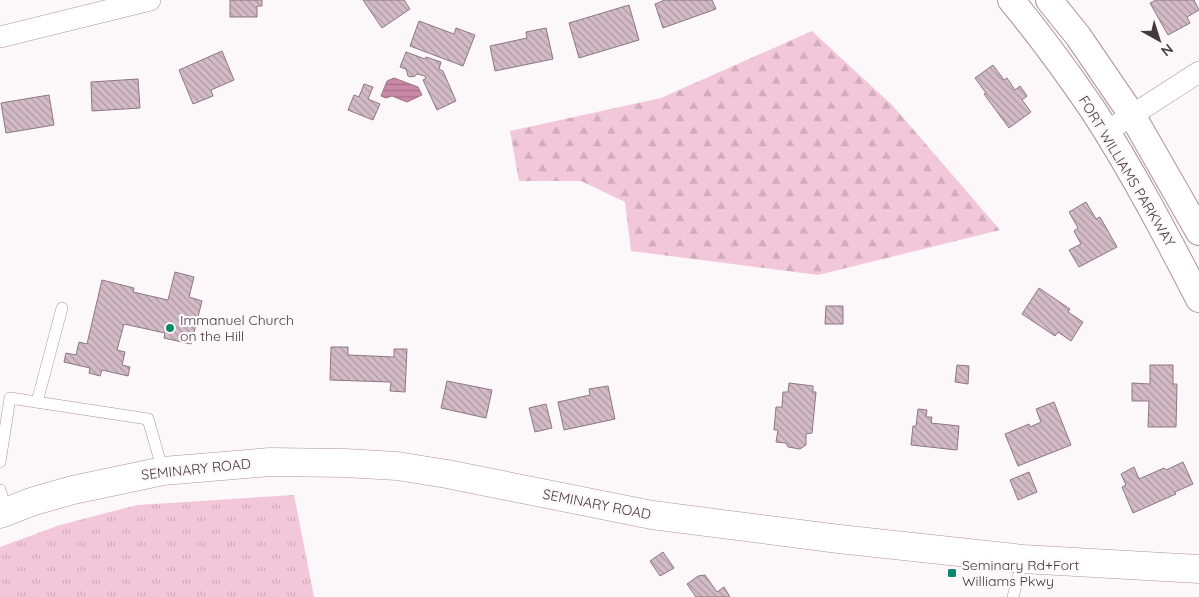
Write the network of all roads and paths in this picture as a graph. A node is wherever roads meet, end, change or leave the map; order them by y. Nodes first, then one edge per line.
1 (150, 0) edge
2 (1011, 0) edge
3 (1049, 0) edge
4 (0, 37) edge
5 (1199, 72) edge
6 (1132, 115) junction
7 (1106, 132) junction
8 (1199, 232) edge
9 (1199, 299) edge
10 (62, 308) dead end
11 (5, 396) edge
12 (37, 402) junction
13 (0, 462) edge
14 (163, 471) junction
15 (2, 505) edge
16 (1024, 559) junction
17 (1199, 569) edge
18 (1013, 597) edge

1 - 4 street
2 - 7 street, FORT WILLIAMS PARKWAY
3 - 6 street
5 - 6 street
6 - 7 street
6 - 8 street
7 - 9 street, FORT WILLIAMS PARKWAY
10 - 12 lane
11 - 12 lane
11 - 13 lane
12 - 14 lane
14 - 15 main road, SEMINARY ROAD
14 - 16 main road, SEMINARY ROAD
16 - 17 main road, SEMINARY ROAD
16 - 18 lane

